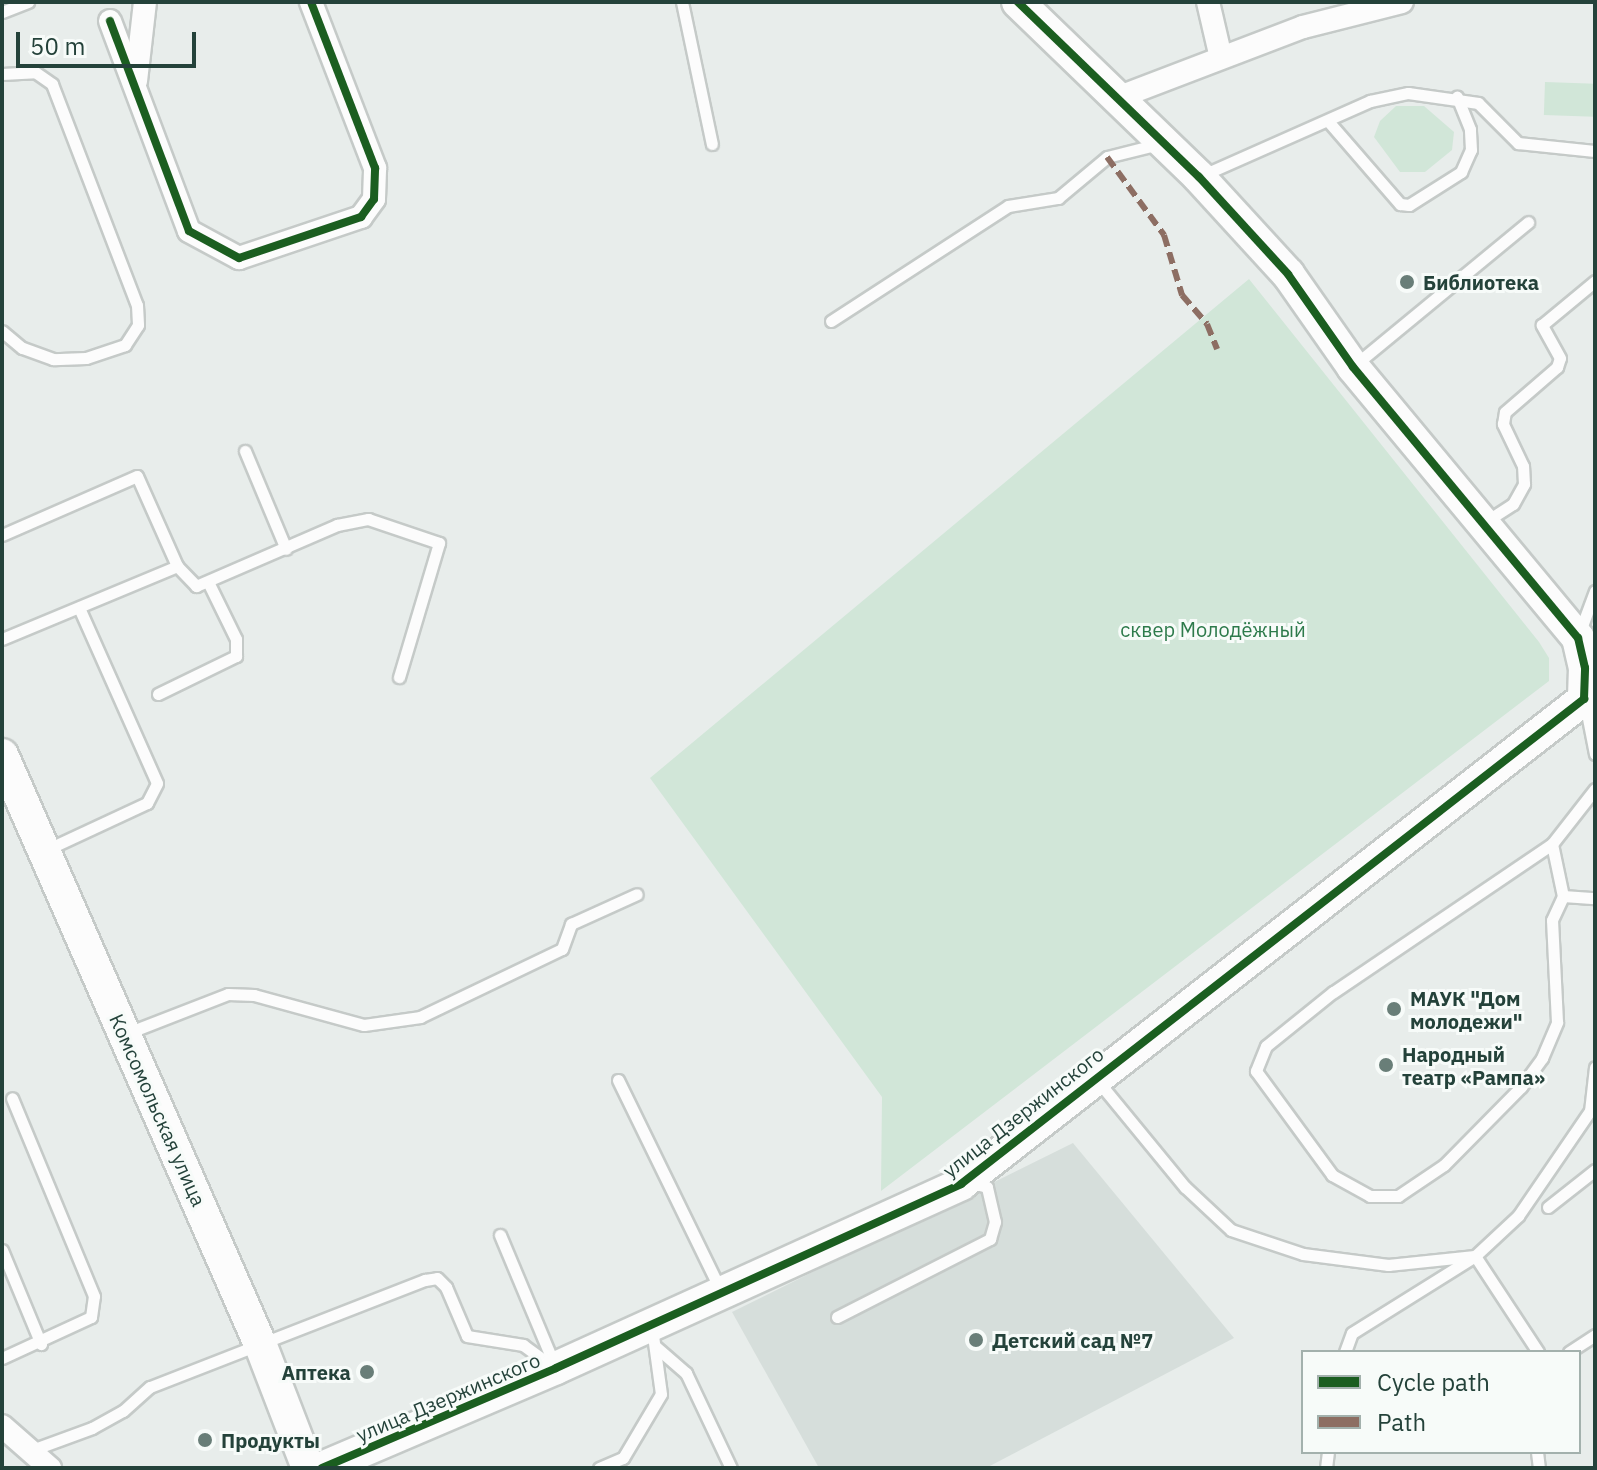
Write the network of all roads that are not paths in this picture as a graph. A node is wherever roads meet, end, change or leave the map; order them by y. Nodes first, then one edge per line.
1 (28, 2) edge
2 (145, 2) edge
3 (311, 2) edge
4 (682, 2) edge
5 (1018, 2) edge
6 (1208, 2) edge
7 (1402, 2) edge
8 (2, 12) edge
9 (110, 21) dead end
10 (1221, 58) junction
11 (2, 74) edge
12 (135, 86) junction
13 (1457, 96) junction
14 (1117, 98) junction
15 (1328, 121) junction
16 (1161, 143) junction
17 (712, 144) dead end
18 (1595, 151) edge
19 (1199, 177) junction
20 (1528, 222) dead end
21 (1595, 281) edge
22 (831, 321) dead end
23 (2, 331) edge
24 (1353, 367) junction
25 (245, 451) dead end
26 (1481, 525) junction
27 (2, 535) edge
28 (286, 549) junction
29 (177, 566) junction
30 (209, 584) junction
31 (1595, 591) edge
32 (79, 608) junction
33 (2, 639) edge
34 (1586, 655) edge
35 (399, 677) dead end
36 (158, 694) dead end
37 (1590, 705) edge
38 (1595, 754) edge
39 (2, 755) edge
40 (1595, 789) edge
41 (1552, 844) junction
42 (43, 851) junction
43 (637, 894) dead end
44 (1563, 896) junction
45 (1595, 898) edge
46 (125, 1034) junction
47 (1595, 1067) edge
48 (1094, 1077) junction
49 (618, 1080) dead end
50 (12, 1098) dead end
51 (1595, 1170) edge
52 (965, 1181) junction
53 (1548, 1207) dead end
54 (500, 1235) dead end
55 (2, 1250) edge
56 (1475, 1256) junction
57 (722, 1293) junction
58 (837, 1317) dead end
59 (1595, 1335) edge
60 (654, 1336) junction
61 (41, 1344) junction
62 (261, 1346) junction
63 (1346, 1350) edge
64 (1537, 1350) edge
65 (1572, 1350) edge
66 (2, 1358) edge
67 (556, 1368) junction
68 (2, 1426) edge
69 (32, 1450) junction
70 (626, 1463) edge
71 (50, 1468) edge
72 (308, 1468) edge
73 (322, 1468) edge
74 (599, 1468) edge
75 (731, 1468) edge

1 - 8 lane
2 - 12 street
3 - 12 street
4 - 17 lane
5 - 14 street
6 - 10 street
7 - 10 street
9 - 12 street
10 - 14 street
11 - 23 lane
13 - 15 lane
13 - 15 lane
13 - 18 lane
14 - 16 street
15 - 19 lane
16 - 19 street
16 - 22 lane
19 - 24 street
20 - 24 lane
21 - 26 lane
24 - 26 street
25 - 28 lane
26 - 34 street
27 - 29 lane
28 - 30 lane
28 - 35 lane
29 - 30 lane
29 - 32 lane
30 - 36 lane
31 - 34 lane
32 - 33 lane
32 - 42 lane
34 - 37 street
37 - 38 lane
37 - 48 street, улица Дзержинского
39 - 42 street, Комсомольская улица
40 - 41 lane
41 - 44 lane
41 - 44 lane
42 - 46 street, Комсомольская улица
43 - 46 lane
44 - 45 lane
46 - 62 street, Комсомольская улица
47 - 56 lane
48 - 52 street, улица Дзержинского
48 - 56 lane
49 - 57 lane
50 - 61 lane
51 - 53 lane
52 - 57 street, улица Дзержинского
52 - 58 lane
54 - 67 lane
55 - 61 lane
56 - 63 lane
56 - 64 lane
57 - 60 street, улица Дзержинского
59 - 65 lane
60 - 67 street, улица Дзержинского
60 - 70 lane
60 - 75 lane
61 - 66 lane
62 - 67 lane
62 - 69 lane
62 - 72 street, Комсомольская улица
67 - 73 street, улица Дзержинского
68 - 69 street
69 - 71 street
70 - 74 lane

